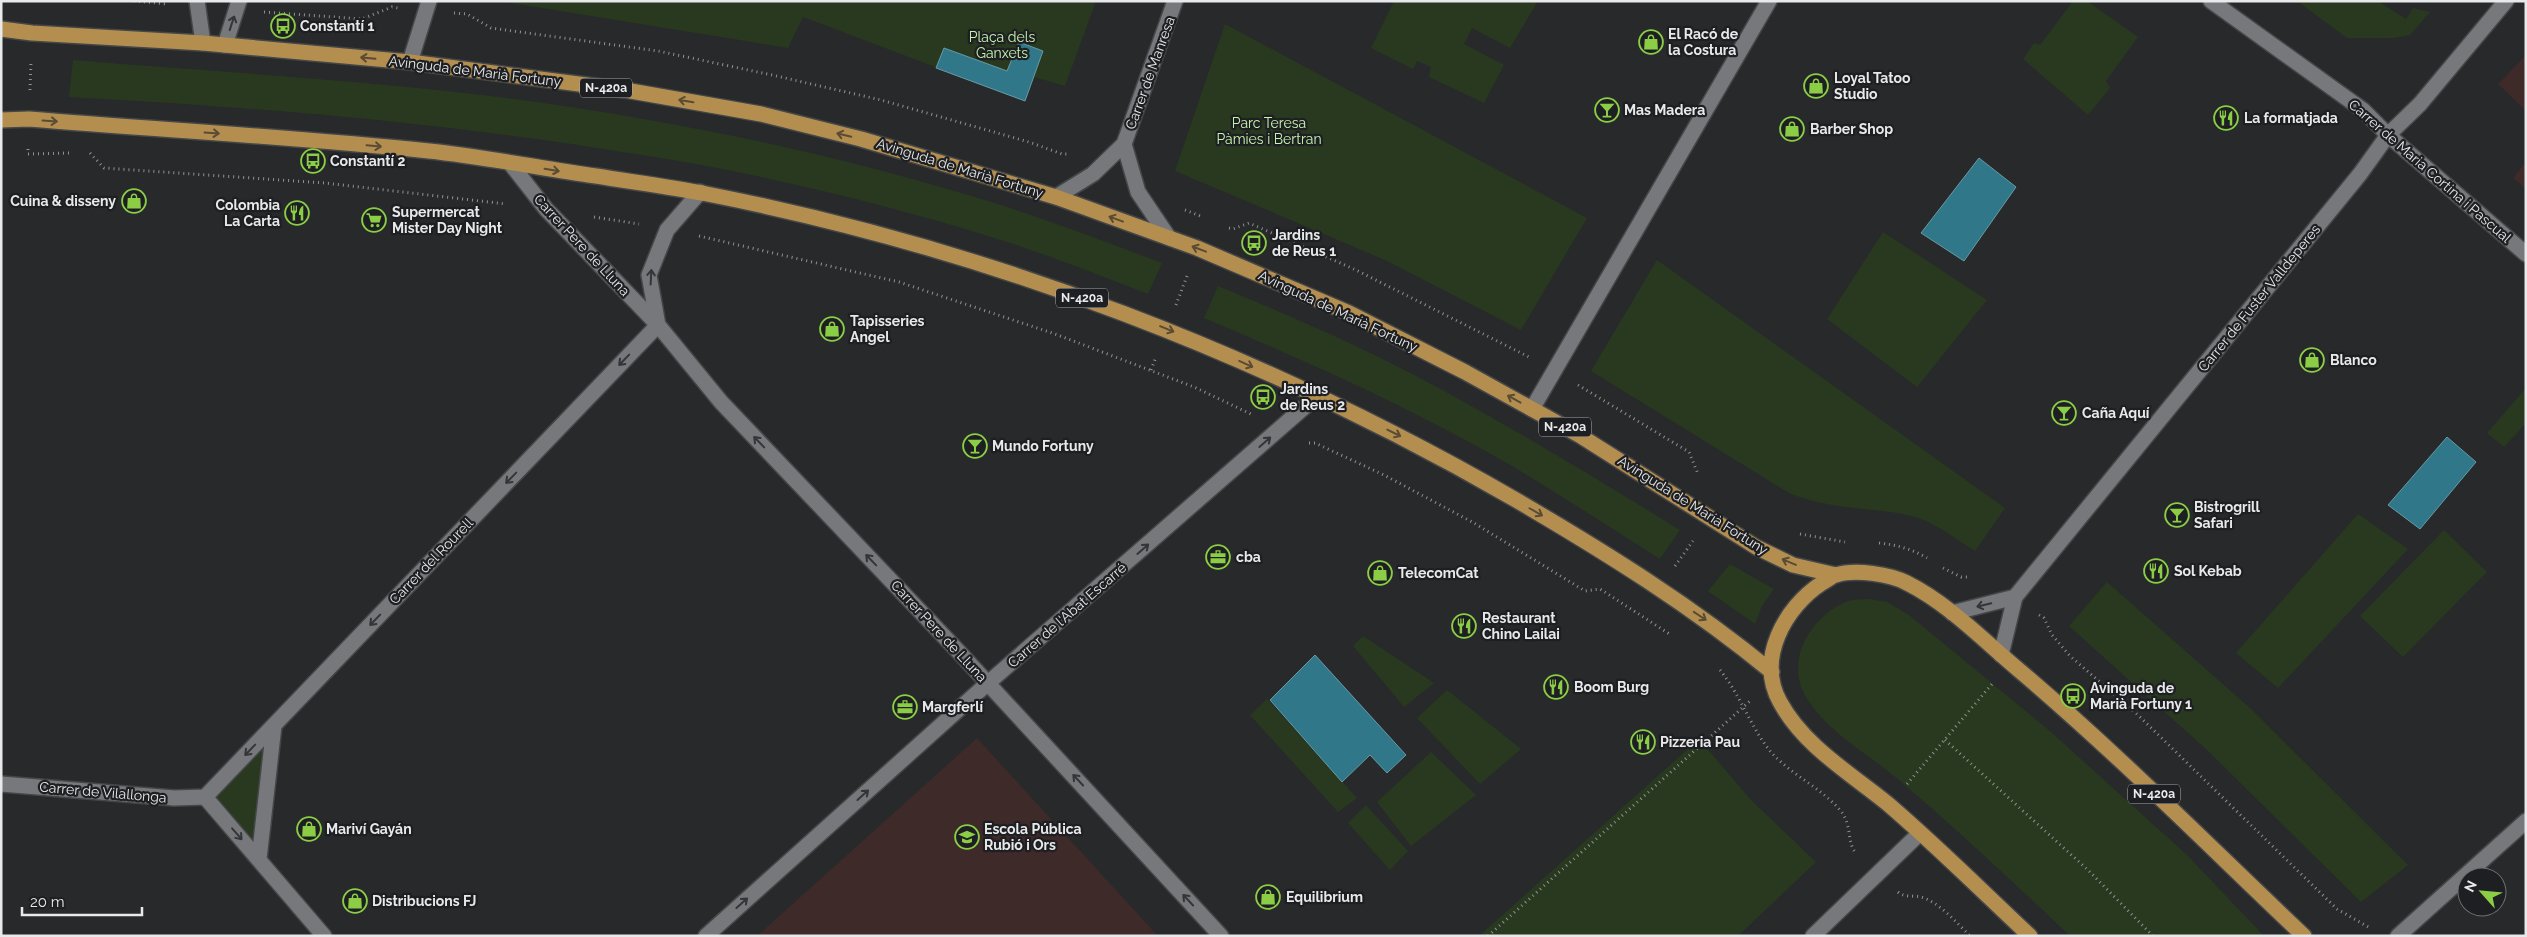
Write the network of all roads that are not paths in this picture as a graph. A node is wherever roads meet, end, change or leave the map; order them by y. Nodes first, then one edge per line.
1 (197, 1) edge
2 (239, 1) edge
3 (429, 1) edge
4 (1175, 1) edge
5 (1770, 1) edge
6 (2211, 1) edge
7 (2506, 1) edge
8 (1, 29) edge
9 (203, 43) junction
10 (225, 45) junction
11 (410, 62) junction
12 (1, 120) edge
13 (2388, 135) junction
14 (1124, 144) junction
15 (510, 163) junction
16 (700, 192) junction
17 (1056, 197) junction
18 (1169, 238) junction
19 (2526, 254) edge
20 (658, 325) junction
21 (1317, 396) junction
22 (1532, 409) junction
23 (1836, 574) junction
24 (2015, 597) junction
25 (1952, 613) junction
26 (2006, 659) junction
27 (1773, 676) junction
28 (988, 683) junction
29 (274, 726) junction
30 (1, 784) edge
31 (205, 797) junction
32 (2526, 821) edge
33 (1920, 833) junction
34 (259, 860) junction
35 (324, 936) edge
36 (706, 936) edge
37 (1221, 936) edge
38 (1813, 936) edge
39 (2030, 936) edge
40 (2304, 936) edge
41 (2398, 936) edge

1 - 9 street
10 -> 2 street
3 - 11 street
4 - 14 street, Carrer de Manresa
5 - 22 street
6 - 13 street, Carrer de Maria Cortina i Pascual
7 - 13 street, Carrer de Fuster Valldeperes
8 - 9 main road, Avinguda de Marià Fortuny / N-420a
9 - 10 main road, Avinguda de Marià Fortuny / N-420a
11 -> 10 main road, Avinguda de Marià Fortuny / N-420a
17 -> 11 main road, Avinguda de Marià Fortuny / N-420a
12 -> 15 main road, N-420a
13 - 19 street, Carrer de Maria Cortina i Pascual
13 - 24 street, Carrer de Fuster Valldeperes
14 - 17 street, Carrer de Manresa
14 - 18 street, Carrer de Manresa
15 -> 16 main road, N-420a
15 - 20 street, Carrer Pere de Lluna
20 -> 16 street, Carrer Pere de Lluna
16 -> 21 main road, N-420a
18 -> 17 main road, Avinguda de Marià Fortuny / N-420a
22 -> 18 main road, Avinguda de Marià Fortuny / N-420a
28 -> 20 street, Carrer Pere de Lluna
20 -> 29 street, Carrer del Rourell
21 -> 27 main road, N-420a
28 -> 21 street, Carrer de l'Abat Escarré
23 -> 22 main road, Avinguda de Marià Fortuny / N-420a
23 - 25 main road, N-420a
23 - 27 main road
24 -> 25 street
24 - 26 street, Carrer de Fuster Valldeperes
25 - 26 main road, N-420a
26 - 40 main road, N-420a
27 - 33 main road
36 -> 28 street, Carrer de l'Abat Escarré
37 -> 28 street, Carrer Pere de Lluna
29 -> 31 street, Carrer del Rourell
29 - 34 street
30 - 31 street, Carrer de Vilallonga
31 -> 34 street
32 - 41 street
33 - 38 street
33 - 39 main road
34 - 35 street

